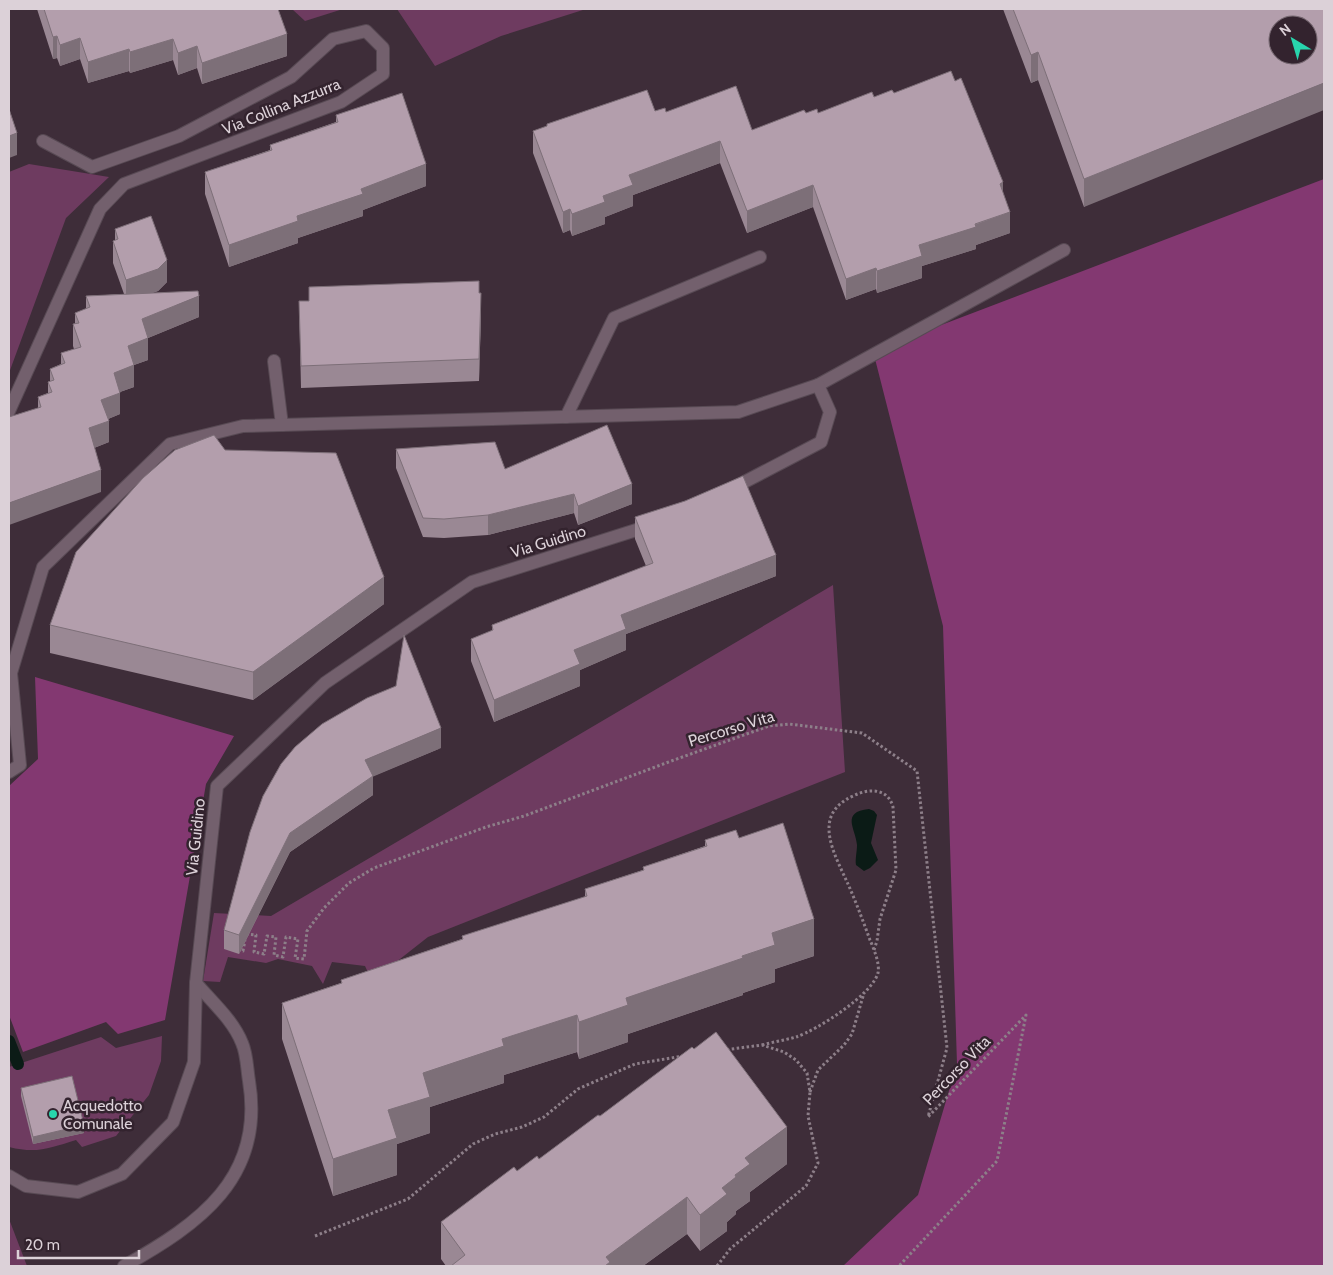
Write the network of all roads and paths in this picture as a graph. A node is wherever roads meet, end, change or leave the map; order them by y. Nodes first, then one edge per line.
1 (43, 142) dead end
2 (1064, 250) dead end
3 (760, 257) dead end
4 (274, 361) dead end
5 (818, 385) junction
6 (9, 411) edge
7 (566, 417) junction
8 (282, 425) junction
9 (717, 497) edge
10 (664, 521) edge
11 (9, 772) edge
12 (234, 949) edge
13 (874, 950) junction
14 (196, 983) junction
15 (865, 991) junction
16 (762, 1045) junction
17 (718, 1050) edge
18 (690, 1055) edge
19 (810, 1092) junction
20 (9, 1176) edge
21 (315, 1236) dead end
22 (124, 1266) edge
23 (717, 1266) edge
24 (899, 1266) edge

1 - 6 street, Via Collina Azzurra
2 - 5 street
3 - 7 street
4 - 8 street
5 - 7 street
5 - 9 street
7 - 8 street
8 - 11 street
10 - 14 street, Via Guidino
12 - 24 path, Percorso Vita
13 - 13 path
13 - 15 path
14 - 20 street, Via Guidino
14 - 22 street
15 - 16 path
15 - 19 path
16 - 17 path
16 - 19 path
18 - 21 path
19 - 23 path

